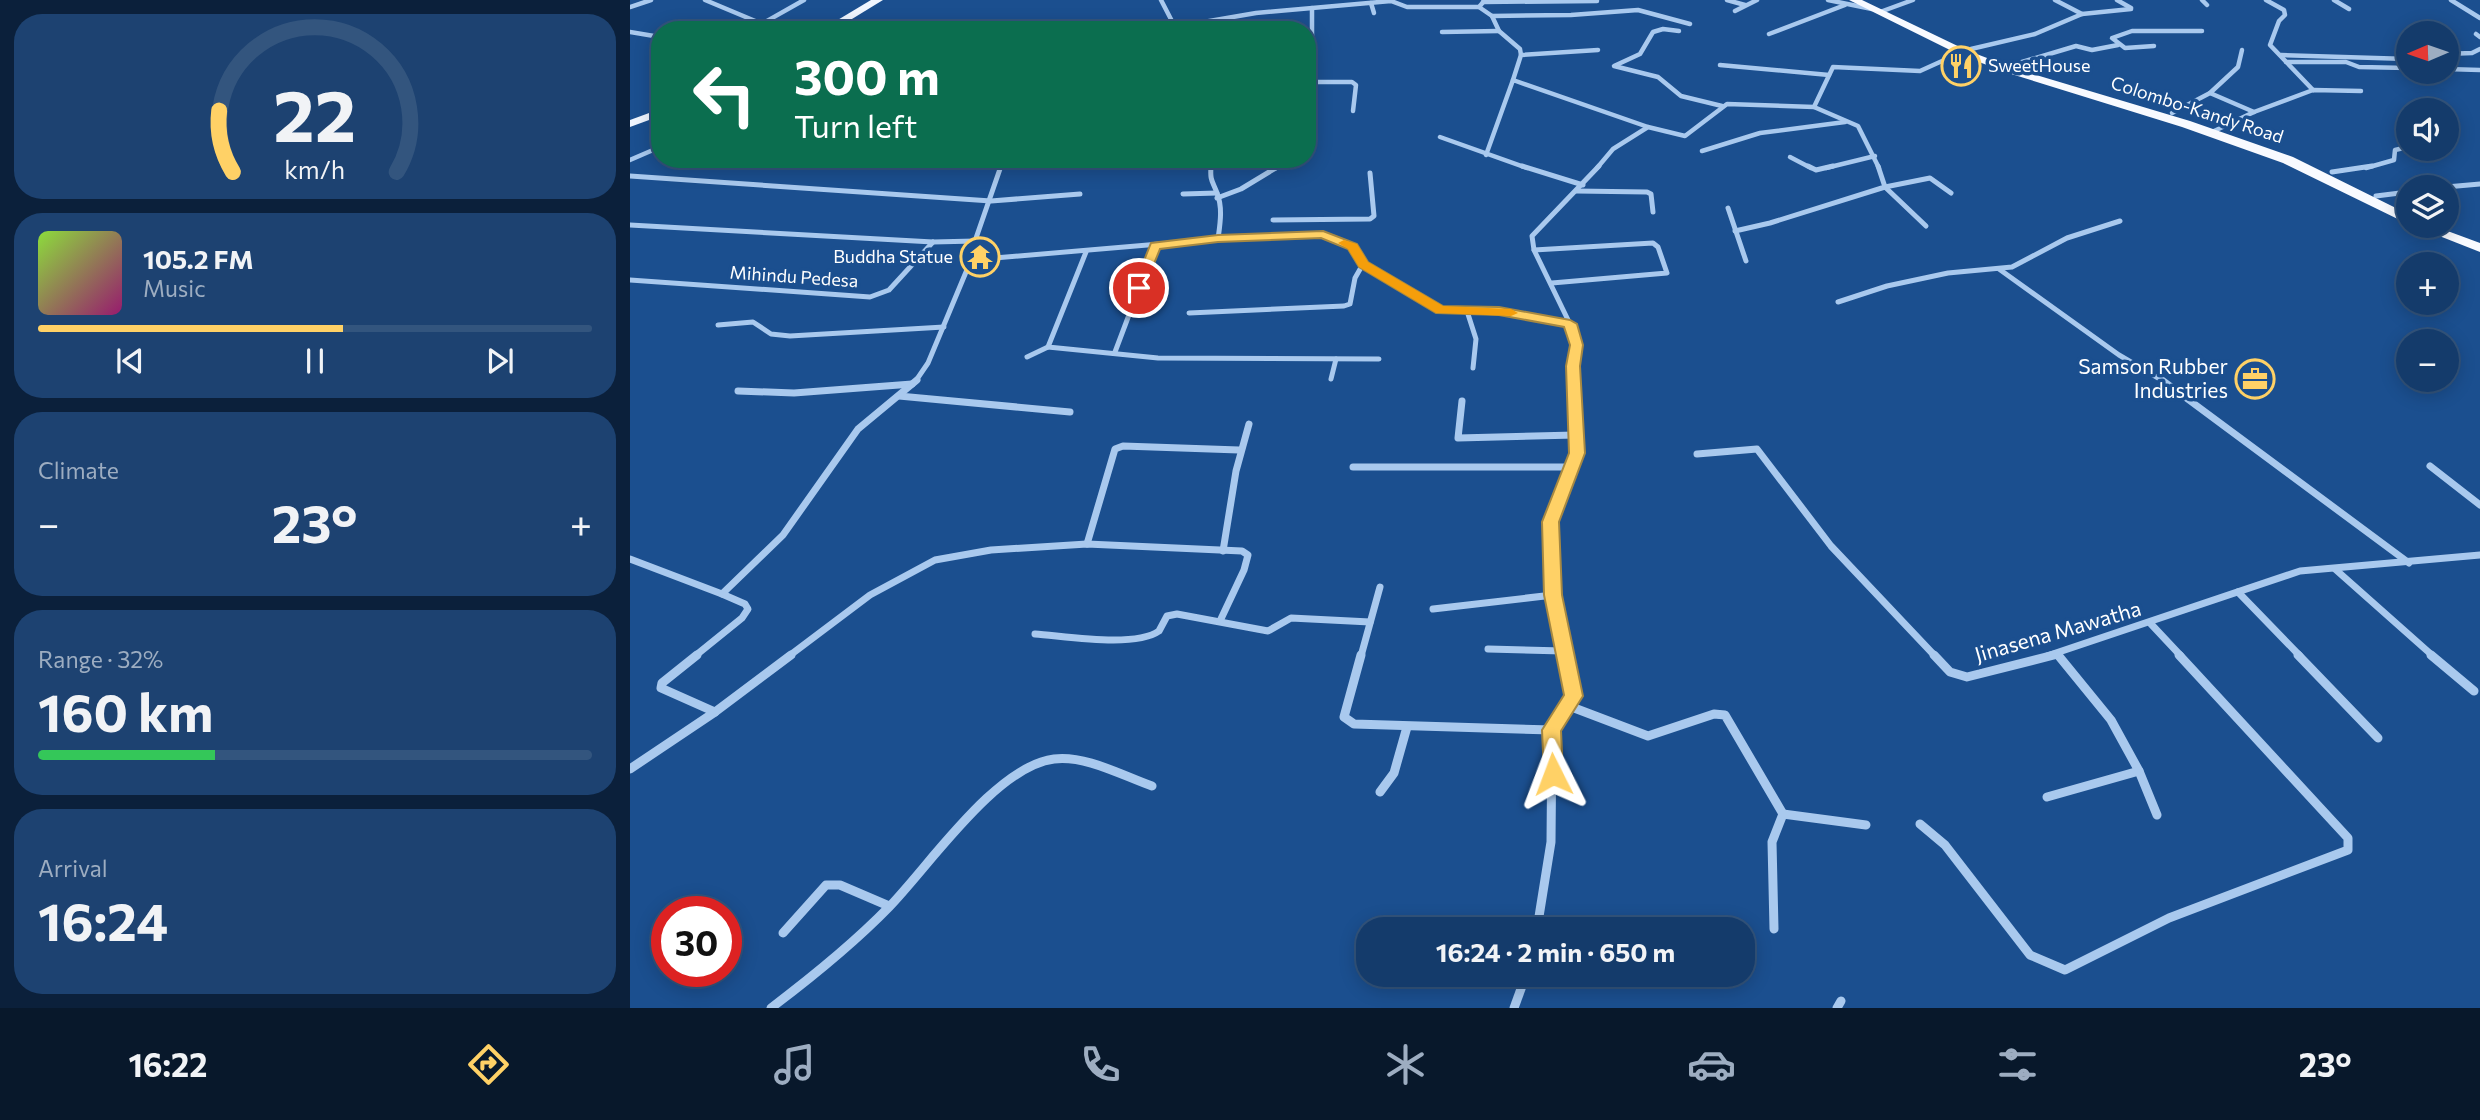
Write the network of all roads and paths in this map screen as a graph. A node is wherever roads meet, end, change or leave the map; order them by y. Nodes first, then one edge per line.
1 (651, 0) edge
2 (705, 0) edge
3 (804, 0) edge
4 (878, 0) edge
5 (1161, 0) edge
6 (1727, 0) edge
7 (1757, 0) edge
8 (1828, 0) edge
9 (1913, 0) edge
10 (2055, 0) edge
11 (2117, 0) edge
12 (2202, 0) edge
13 (2266, 0) edge
14 (2334, 0) edge
15 (2451, 0) edge
16 (1484, 1) edge
17 (1597, 1) edge
18 (1348, 2) edge
19 (1849, 2) edge
20 (1371, 3) junction
21 (1745, 5) junction
22 (2207, 5) dead end
23 (630, 7) edge
24 (1479, 7) junction
25 (1312, 8) junction
26 (1876, 8) edge
27 (2349, 9) dead end
28 (1735, 11) dead end
29 (1374, 13) dead end
30 (2082, 14) junction
31 (1492, 16) junction
32 (2480, 18) edge
33 (755, 21) edge
34 (764, 21) edge
35 (842, 21) edge
36 (1172, 21) edge
37 (1218, 21) edge
38 (1312, 21) edge
39 (1690, 24) dead end
40 (1499, 31) junction
41 (1679, 31) dead end
42 (2202, 31) dead end
43 (630, 32) edge
44 (1443, 32) dead end
45 (1769, 34) dead end
46 (651, 36) edge
47 (2118, 46) junction
48 (2154, 47) dead end
49 (2480, 49) edge
50 (1598, 50) dead end
51 (1966, 50) junction
52 (2242, 50) dead end
53 (2459, 54) edge
54 (1521, 55) junction
55 (2281, 55) junction
56 (2396, 59) edge
57 (2286, 62) junction
58 (1720, 65) dead end
59 (2012, 65) junction
60 (2396, 68) edge
61 (2459, 69) edge
62 (2480, 70) edge
63 (1829, 75) junction
64 (1513, 80) junction
65 (1316, 82) edge
66 (2313, 90) junction
67 (2361, 91) dead end
68 (2210, 93) junction
69 (1722, 106) junction
70 (1814, 107) junction
71 (1353, 111) dead end
72 (2254, 111) junction
73 (2172, 113) junction
74 (651, 116) edge
75 (1845, 121) junction
76 (630, 124) edge
77 (1648, 127) junction
78 (2214, 131) junction
79 (1440, 137) dead end
80 (651, 150) edge
81 (2396, 150) edge
82 (1702, 151) dead end
83 (1486, 155) junction
84 (1875, 156) junction
85 (1790, 157) dead end
86 (630, 160) edge
87 (1000, 168) edge
88 (1210, 168) edge
89 (1276, 168) edge
90 (2332, 172) junction
91 (1370, 173) dead end
92 (630, 176) edge
93 (2480, 184) edge
94 (1583, 185) junction
95 (2459, 186) edge
96 (1885, 187) junction
97 (1576, 191) junction
98 (1951, 193) dead end
99 (1080, 194) dead end
100 (1183, 194) dead end
101 (2396, 194) edge
102 (1217, 196) junction
103 (2376, 196) junction
104 (991, 201) junction
105 (2396, 207) edge
106 (1728, 208) dead end
107 (1653, 212) dead end
108 (2396, 214) edge
109 (1334, 219) junction
110 (1273, 220) dead end
111 (2120, 221) dead end
112 (630, 225) edge
113 (1926, 226) dead end
114 (1735, 230) junction
115 (2459, 233) edge
116 (1323, 234) junction
117 (2453, 238) edge
118 (1218, 239) junction
119 (2480, 240) edge
120 (975, 241) junction
121 (933, 242) junction
122 (1155, 246) junction
123 (2480, 248) edge
124 (1534, 250) junction
125 (1086, 252) junction
126 (971, 260) junction
127 (1746, 261) dead end
128 (1363, 264) junction
129 (1999, 270) junction
130 (630, 280) edge
131 (1552, 284) junction
132 (1838, 302) dead end
133 (1467, 312) junction
134 (1189, 313) dead end
135 (1570, 324) junction
136 (718, 326) dead end
137 (944, 327) junction
138 (1048, 347) junction
139 (1115, 352) junction
140 (1027, 356) dead end
141 (1336, 359) junction
142 (1379, 359) dead end
143 (1473, 368) dead end
144 (1331, 379) dead end
145 (914, 384) junction
146 (738, 391) dead end
147 (899, 396) junction
148 (1462, 401) dead end
149 (1070, 412) dead end
150 (1249, 424) dead end
151 (1575, 435) junction
152 (1239, 450) junction
153 (1697, 454) dead end
154 (2430, 466) dead end
155 (1353, 467) dead end
156 (1572, 467) junction
157 (2480, 505) edge
158 (1087, 544) junction
159 (1223, 551) junction
160 (2480, 555) edge
161 (630, 559) edge
162 (2409, 563) junction
163 (2335, 569) junction
164 (1380, 587) dead end
165 (2238, 592) junction
166 (722, 594) junction
167 (1553, 595) junction
168 (1433, 609) dead end
169 (1220, 621) junction
170 (1370, 622) junction
171 (2151, 624) junction
172 (1035, 634) dead end
173 (1488, 649) dead end
174 (1563, 651) junction
175 (2057, 654) junction
176 (2474, 691) dead end
177 (1569, 706) junction
178 (715, 712) junction
179 (1407, 727) junction
180 (1552, 730) junction
181 (2378, 737) dead end
182 (630, 769) edge
183 (2139, 771) junction
184 (1152, 786) dead end
185 (1380, 792) dead end
186 (2047, 797) dead end
187 (1783, 814) junction
188 (2157, 815) dead end
189 (1920, 824) dead end
190 (1866, 825) dead end
191 (889, 906) junction
192 (1539, 917) edge
193 (1774, 929) dead end
194 (783, 933) dead end
195 (1522, 987) edge
196 (771, 1008) edge
197 (1514, 1008) edge

1 - 23 street
2 - 33 street
3 - 34 street
4 - 35 main road
5 - 36 street
6 - 21 street
7 - 21 street
8 - 19 street
9 - 26 street
10 - 30 street
11 - 30 street
12 - 22 street
13 - 55 street
14 - 27 street
15 - 32 street
16 - 17 street
16 - 24 street
18 - 20 street
18 - 25 street
19 - 26 highway, Colombo-Kandy Road
19 - 45 street
20 - 24 street
20 - 29 street
21 - 28 street
24 - 31 street
25 - 37 street
25 - 38 street
26 - 51 highway, Colombo-Kandy Road
30 - 51 street
31 - 39 street
31 - 40 street
40 - 44 street
40 - 54 street
41 - 69 street
42 - 47 street
43 - 46 street
47 - 48 street
47 - 59 street
49 - 53 street
50 - 54 street
51 - 59 highway, Colombo-Kandy Road
51 - 63 street
51 - 78 highway, Colombo-Kandy Road
52 - 68 street
54 - 64 street
55 - 56 street
55 - 57 street
57 - 60 street
57 - 66 street
58 - 63 street
59 - 73 highway, Colombo-Kandy Road
61 - 62 street
63 - 70 street
64 - 77 street
64 - 83 street
65 - 71 street
66 - 67 street
66 - 72 street
68 - 72 street
68 - 73 street
69 - 70 street
69 - 77 street
70 - 75 street
72 - 78 street
73 - 78 highway, Colombo-Kandy Road
74 - 76 main road
75 - 82 street
75 - 84 street
77 - 94 street
78 - 90 highway, Colombo-Kandy Road
78 - 108 highway, Colombo-Kandy Road
79 - 83 street
80 - 86 street
81 - 90 street
83 - 94 street
84 - 85 street
84 - 96 street
87 - 104 street
88 - 102 street
89 - 102 street
90 - 103 highway, Colombo-Kandy Road
91 - 109 street
92 - 104 street
93 - 95 street
94 - 97 street
96 - 98 street
96 - 113 street
96 - 114 street
97 - 107 street
97 - 124 street
99 - 104 street
100 - 102 street
101 - 103 street
102 - 118 street
103 - 105 highway, Colombo-Kandy Road
104 - 120 street
106 - 114 street
109 - 110 street
109 - 116 street
111 - 129 street
112 - 121 street
114 - 127 street
115 - 119 highway
116 - 118 street
116 - 128 street
117 - 123 highway
118 - 122 street
120 - 121 street
120 - 126 street
121 - 130 street, Mihindu Pedesa
122 - 125 street
122 - 139 street
124 - 131 street
124 - 131 street
125 - 126 street
125 - 138 street
126 - 137 street
128 - 133 street
128 - 134 street
129 - 132 street
129 - 162 street
131 - 135 street
133 - 135 street
133 - 143 street
135 - 151 street
136 - 137 street
137 - 145 street
138 - 139 street
138 - 140 street
139 - 141 street
141 - 142 street
141 - 144 street
145 - 146 street
145 - 147 street
147 - 149 street
147 - 166 street
148 - 151 street
150 - 152 street
151 - 156 street
152 - 158 street
152 - 159 street
153 - 175 street, Jinasena Mawatha
154 - 157 street
155 - 156 street
156 - 167 street
158 - 159 street
158 - 178 street
159 - 169 street
160 - 162 street, Jinasena Mawatha
161 - 166 street
162 - 163 street, Jinasena Mawatha
163 - 165 street, Jinasena Mawatha
163 - 176 street
164 - 170 street
165 - 171 street, Jinasena Mawatha
165 - 181 street
166 - 178 street
167 - 168 street
167 - 174 street
169 - 170 street
169 - 172 street
170 - 179 street
171 - 175 street, Jinasena Mawatha
171 - 189 street
173 - 174 street
174 - 177 street
175 - 183 street
177 - 180 street
177 - 187 street
178 - 182 street
179 - 180 street
179 - 185 street
180 - 192 street
183 - 186 street
183 - 188 street
184 - 191 street
187 - 190 street
187 - 193 street
191 - 194 street
191 - 196 street
195 - 197 street

